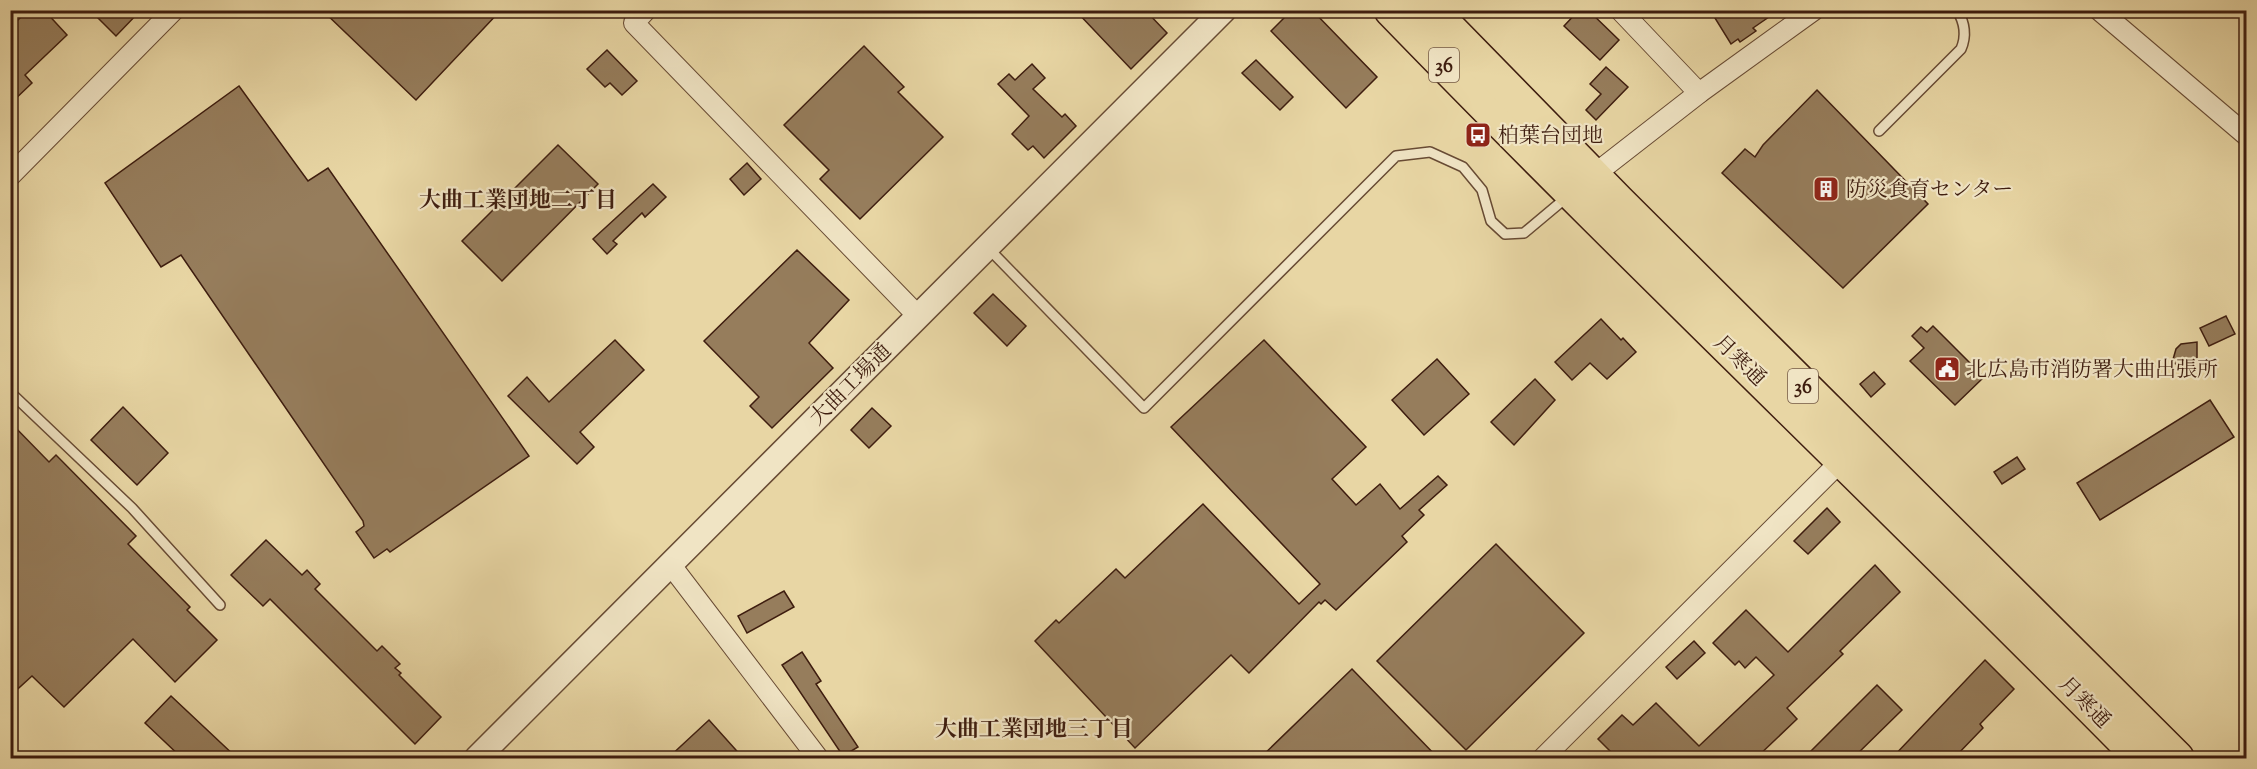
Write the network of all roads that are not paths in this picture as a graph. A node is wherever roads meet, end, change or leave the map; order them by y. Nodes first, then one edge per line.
1 (174, 10) edge
2 (646, 10) edge
3 (1224, 10) edge
4 (1391, 10) edge
5 (1431, 10) edge
6 (1815, 10) edge
7 (1957, 10) edge
8 (2099, 10) edge
9 (1630, 13) edge
10 (1699, 93) junction
11 (1879, 131) dead end
12 (2247, 135) edge
13 (10, 176) edge
14 (1582, 184) junction
15 (987, 247) junction
16 (918, 316) junction
17 (10, 392) edge
18 (1851, 452) junction
19 (670, 564) junction
20 (220, 605) dead end
21 (477, 759) edge
22 (818, 759) edge
23 (1543, 759) edge
24 (2141, 759) edge
25 (2177, 759) edge

1 - 13 street
2 - 16 street
3 - 15 street, 大曲工場通
4 - 14 highway, 月寒通 / 36
5 - 14 highway, 月寒通 / 36
6 - 10 street
7 - 11 lane
8 - 12 street
9 - 10 street
10 - 14 street
14 - 15 lane
14 - 18 highway, 月寒通 / 36
15 - 16 street, 大曲工場通
16 - 19 street, 大曲工場通
17 - 20 lane
18 - 23 street
18 - 24 highway, 月寒通 / 36
18 - 25 highway, 月寒通 / 36
19 - 21 street, 大曲工場通
19 - 22 street

